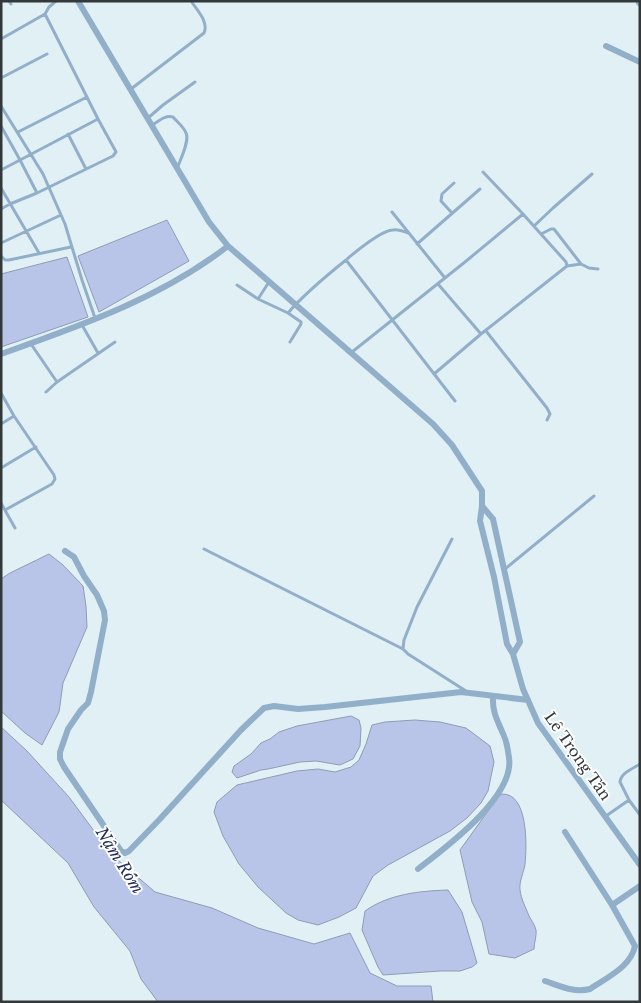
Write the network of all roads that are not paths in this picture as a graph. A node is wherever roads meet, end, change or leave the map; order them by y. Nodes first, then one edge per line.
1 (56, 1) edge
2 (78, 1) edge
3 (191, 1) edge
4 (45, 14) junction
5 (1, 39) edge
6 (606, 46) dead end
7 (47, 54) dead end
8 (640, 62) edge
9 (1, 78) edge
10 (195, 82) dead end
11 (130, 89) junction
12 (87, 97) junction
13 (1, 106) edge
14 (98, 119) junction
15 (148, 119) junction
16 (152, 125) junction
17 (1, 126) edge
18 (18, 132) junction
19 (68, 134) junction
20 (31, 154) junction
21 (20, 160) junction
22 (86, 169) junction
23 (177, 169) junction
24 (1, 170) edge
25 (483, 172) dead end
26 (592, 174) dead end
27 (454, 183) dead end
28 (48, 187) junction
29 (1, 188) edge
30 (480, 189) dead end
31 (37, 193) junction
32 (10, 204) junction
33 (1, 209) edge
34 (392, 212) dead end
35 (452, 213) junction
36 (524, 214) junction
37 (61, 216) junction
38 (534, 226) junction
39 (26, 232) junction
40 (408, 233) junction
41 (541, 234) junction
42 (1, 243) edge
43 (417, 244) junction
44 (71, 246) junction
45 (228, 246) junction
46 (38, 253) junction
47 (1, 256) edge
48 (346, 260) junction
49 (581, 264) junction
50 (567, 266) junction
51 (598, 269) dead end
52 (445, 278) junction
53 (269, 281) junction
54 (438, 284) junction
55 (237, 285) dead end
56 (258, 299) junction
57 (296, 304) junction
58 (288, 313) junction
59 (95, 319) junction
60 (393, 320) junction
61 (82, 325) junction
62 (486, 331) junction
63 (482, 334) junction
64 (115, 342) dead end
65 (290, 342) dead end
66 (31, 344) junction
67 (351, 352) junction
68 (98, 353) junction
69 (1, 354) edge
70 (434, 374) junction
71 (57, 382) junction
72 (46, 392) dead end
73 (1, 393) edge
74 (455, 401) dead end
75 (14, 416) junction
76 (548, 420) dead end
77 (1, 424) edge
78 (36, 447) junction
79 (1, 468) edge
80 (594, 496) dead end
81 (1, 503) edge
82 (482, 506) junction
83 (5, 510) junction
84 (15, 528) dead end
85 (452, 539) dead end
86 (204, 549) dead end
87 (65, 551) dead end
88 (505, 569) junction
89 (403, 649) junction
90 (513, 654) junction
91 (467, 692) junction
92 (493, 696) junction
93 (528, 700) junction
94 (640, 764) edge
95 (629, 800) junction
96 (640, 815) edge
97 (605, 817) junction
98 (565, 832) dead end
99 (640, 865) edge
100 (418, 869) dead end
101 (640, 886) edge
102 (612, 905) junction
103 (545, 981) dead end

1 - 4 lane
2 - 11 street
3 - 11 lane
4 - 5 lane
4 - 12 lane
6 - 8 street
7 - 9 lane
10 - 15 lane
11 - 15 street
12 - 14 lane
12 - 18 lane
13 - 18 lane
14 - 19 lane
14 - 22 lane
15 - 16 street
16 - 23 street
16 - 23 lane
17 - 21 lane
18 - 20 lane
19 - 20 lane
19 - 22 lane
20 - 21 lane
20 - 28 lane
21 - 24 lane
21 - 31 lane
22 - 28 lane
23 - 45 street
25 - 36 lane
26 - 38 lane
27 - 35 lane
28 - 31 lane
28 - 37 lane
29 - 32 lane
30 - 35 lane
31 - 32 lane
32 - 33 lane
32 - 39 lane
34 - 40 lane
35 - 43 lane
36 - 38 lane
36 - 52 lane
37 - 39 lane
37 - 44 lane
38 - 41 lane
39 - 42 lane
39 - 46 lane
40 - 43 lane
40 - 48 lane
41 - 49 lane
41 - 50 lane
43 - 52 lane
44 - 46 lane
44 - 59 lane
45 - 53 street
45 - 59 street
46 - 47 lane
48 - 57 lane
48 - 60 lane
49 - 50 lane
49 - 51 lane
50 - 62 lane
52 - 54 lane
53 - 56 lane
53 - 57 street
54 - 60 lane
54 - 63 lane
55 - 56 lane
56 - 58 lane
57 - 58 lane
57 - 67 street
58 - 65 lane
59 - 61 street
60 - 67 lane
60 - 70 lane
61 - 66 street
61 - 68 lane
62 - 63 lane
62 - 76 lane
63 - 70 lane
64 - 68 lane
66 - 69 street
66 - 71 lane
67 - 82 street
68 - 71 lane
70 - 74 lane
71 - 72 lane
73 - 75 lane
75 - 77 lane
75 - 78 lane
78 - 79 lane
78 - 83 lane
80 - 88 lane
81 - 83 lane
82 - 88 street
82 - 90 street, Lê Trọng Tấn
83 - 84 lane
85 - 89 lane
86 - 89 lane
87 - 91 street
88 - 90 street
89 - 91 lane
90 - 93 street, Lê Trọng Tấn
91 - 92 street
92 - 93 street
92 - 100 street
93 - 97 street, Lê Trọng Tấn
94 - 95 lane
95 - 96 lane
95 - 97 lane
97 - 99 street, Lê Trọng Tấn
98 - 102 street
101 - 102 street
102 - 103 street

